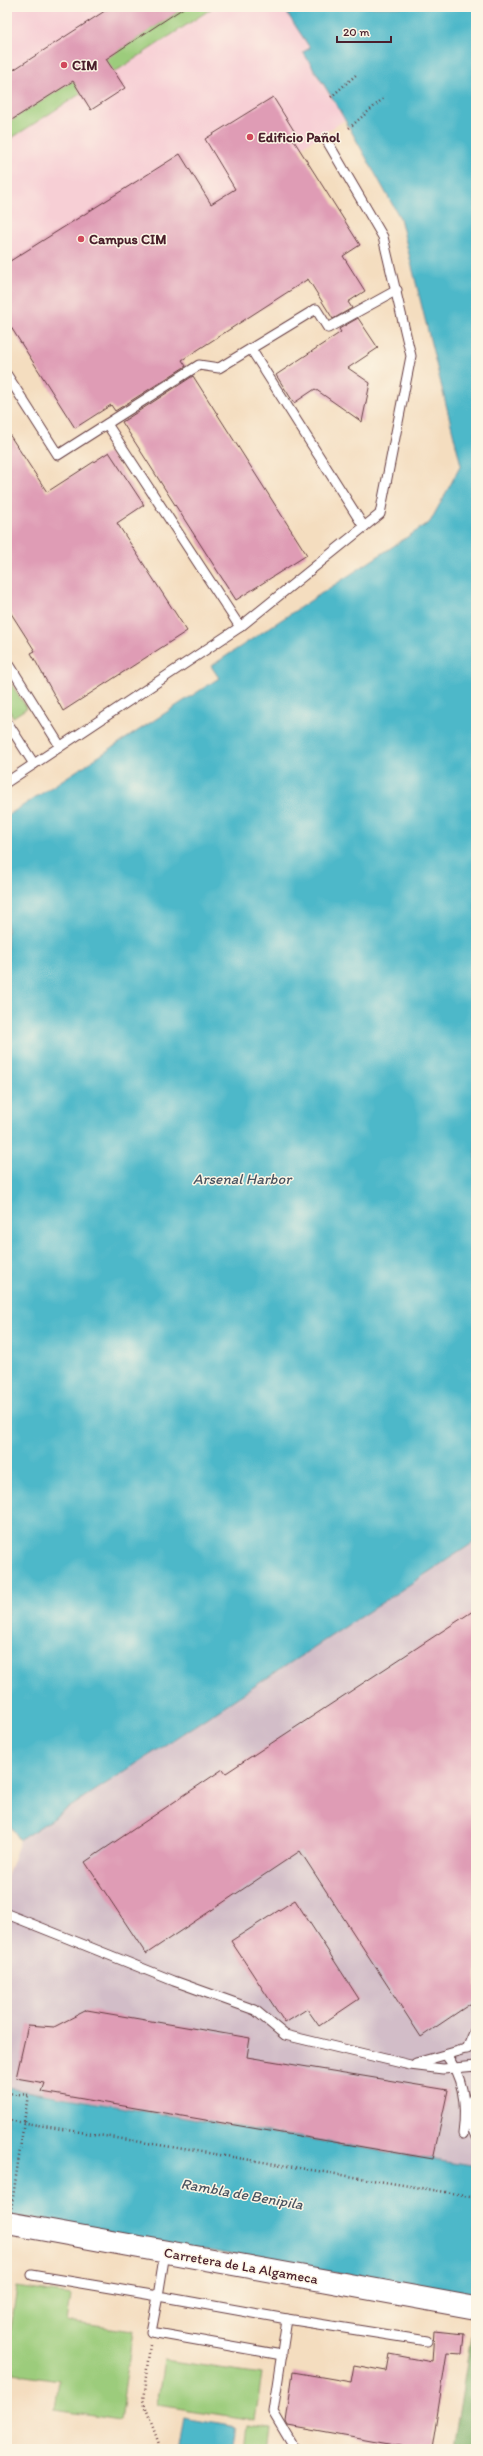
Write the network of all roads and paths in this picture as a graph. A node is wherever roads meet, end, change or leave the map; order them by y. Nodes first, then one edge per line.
1 (357, 74) dead end
2 (331, 97) dead end
3 (385, 97) dead end
4 (349, 128) dead end
5 (327, 141) dead end
6 (397, 290) junction
7 (251, 349) junction
8 (7, 375) edge
9 (108, 424) junction
10 (364, 527) junction
11 (240, 626) junction
12 (7, 661) edge
13 (7, 722) edge
14 (60, 746) junction
15 (34, 764) junction
16 (7, 782) edge
17 (7, 1914) edge
18 (476, 2028) edge
19 (472, 2048) edge
20 (446, 2055) junction
21 (410, 2065) junction
22 (476, 2066) edge
23 (456, 2068) junction
24 (443, 2069) junction
25 (462, 2086) junction
26 (476, 2091) edge
27 (7, 2093) edge
28 (466, 2113) junction
29 (7, 2120) edge
30 (463, 2134) dead end
31 (476, 2137) edge
32 (476, 2196) edge
33 (8, 2224) edge
34 (164, 2253) junction
35 (32, 2275) dead end
36 (158, 2296) junction
37 (476, 2308) edge
38 (287, 2319) junction
39 (151, 2332) junction
40 (427, 2341) dead end
41 (282, 2355) junction
42 (159, 2449) edge
43 (295, 2449) edge

1 - 2 path
3 - 4 path
5 - 6 lane
6 - 7 lane
6 - 10 lane
7 - 9 lane
7 - 10 lane
8 - 9 lane
9 - 11 lane
10 - 11 lane
11 - 14 lane
12 - 14 lane
13 - 15 lane
14 - 15 lane
15 - 16 lane
17 - 21 lane
18 - 19 lane
19 - 20 lane
20 - 21 lane
20 - 23 lane
21 - 24 lane
22 - 23 lane
23 - 24 lane
23 - 25 lane
24 - 25 lane
25 - 28 lane
26 - 28 lane
27 - 33 path, bridge
28 - 30 lane
28 - 31 lane
29 - 32 path
33 - 34 street, Carretera de La Algameca
34 - 36 lane
34 - 37 street, Carretera de La Algameca
35 - 36 lane
36 - 38 lane
36 - 39 lane
38 - 40 lane
38 - 41 lane
39 - 41 lane
39 - 42 path
41 - 43 lane

